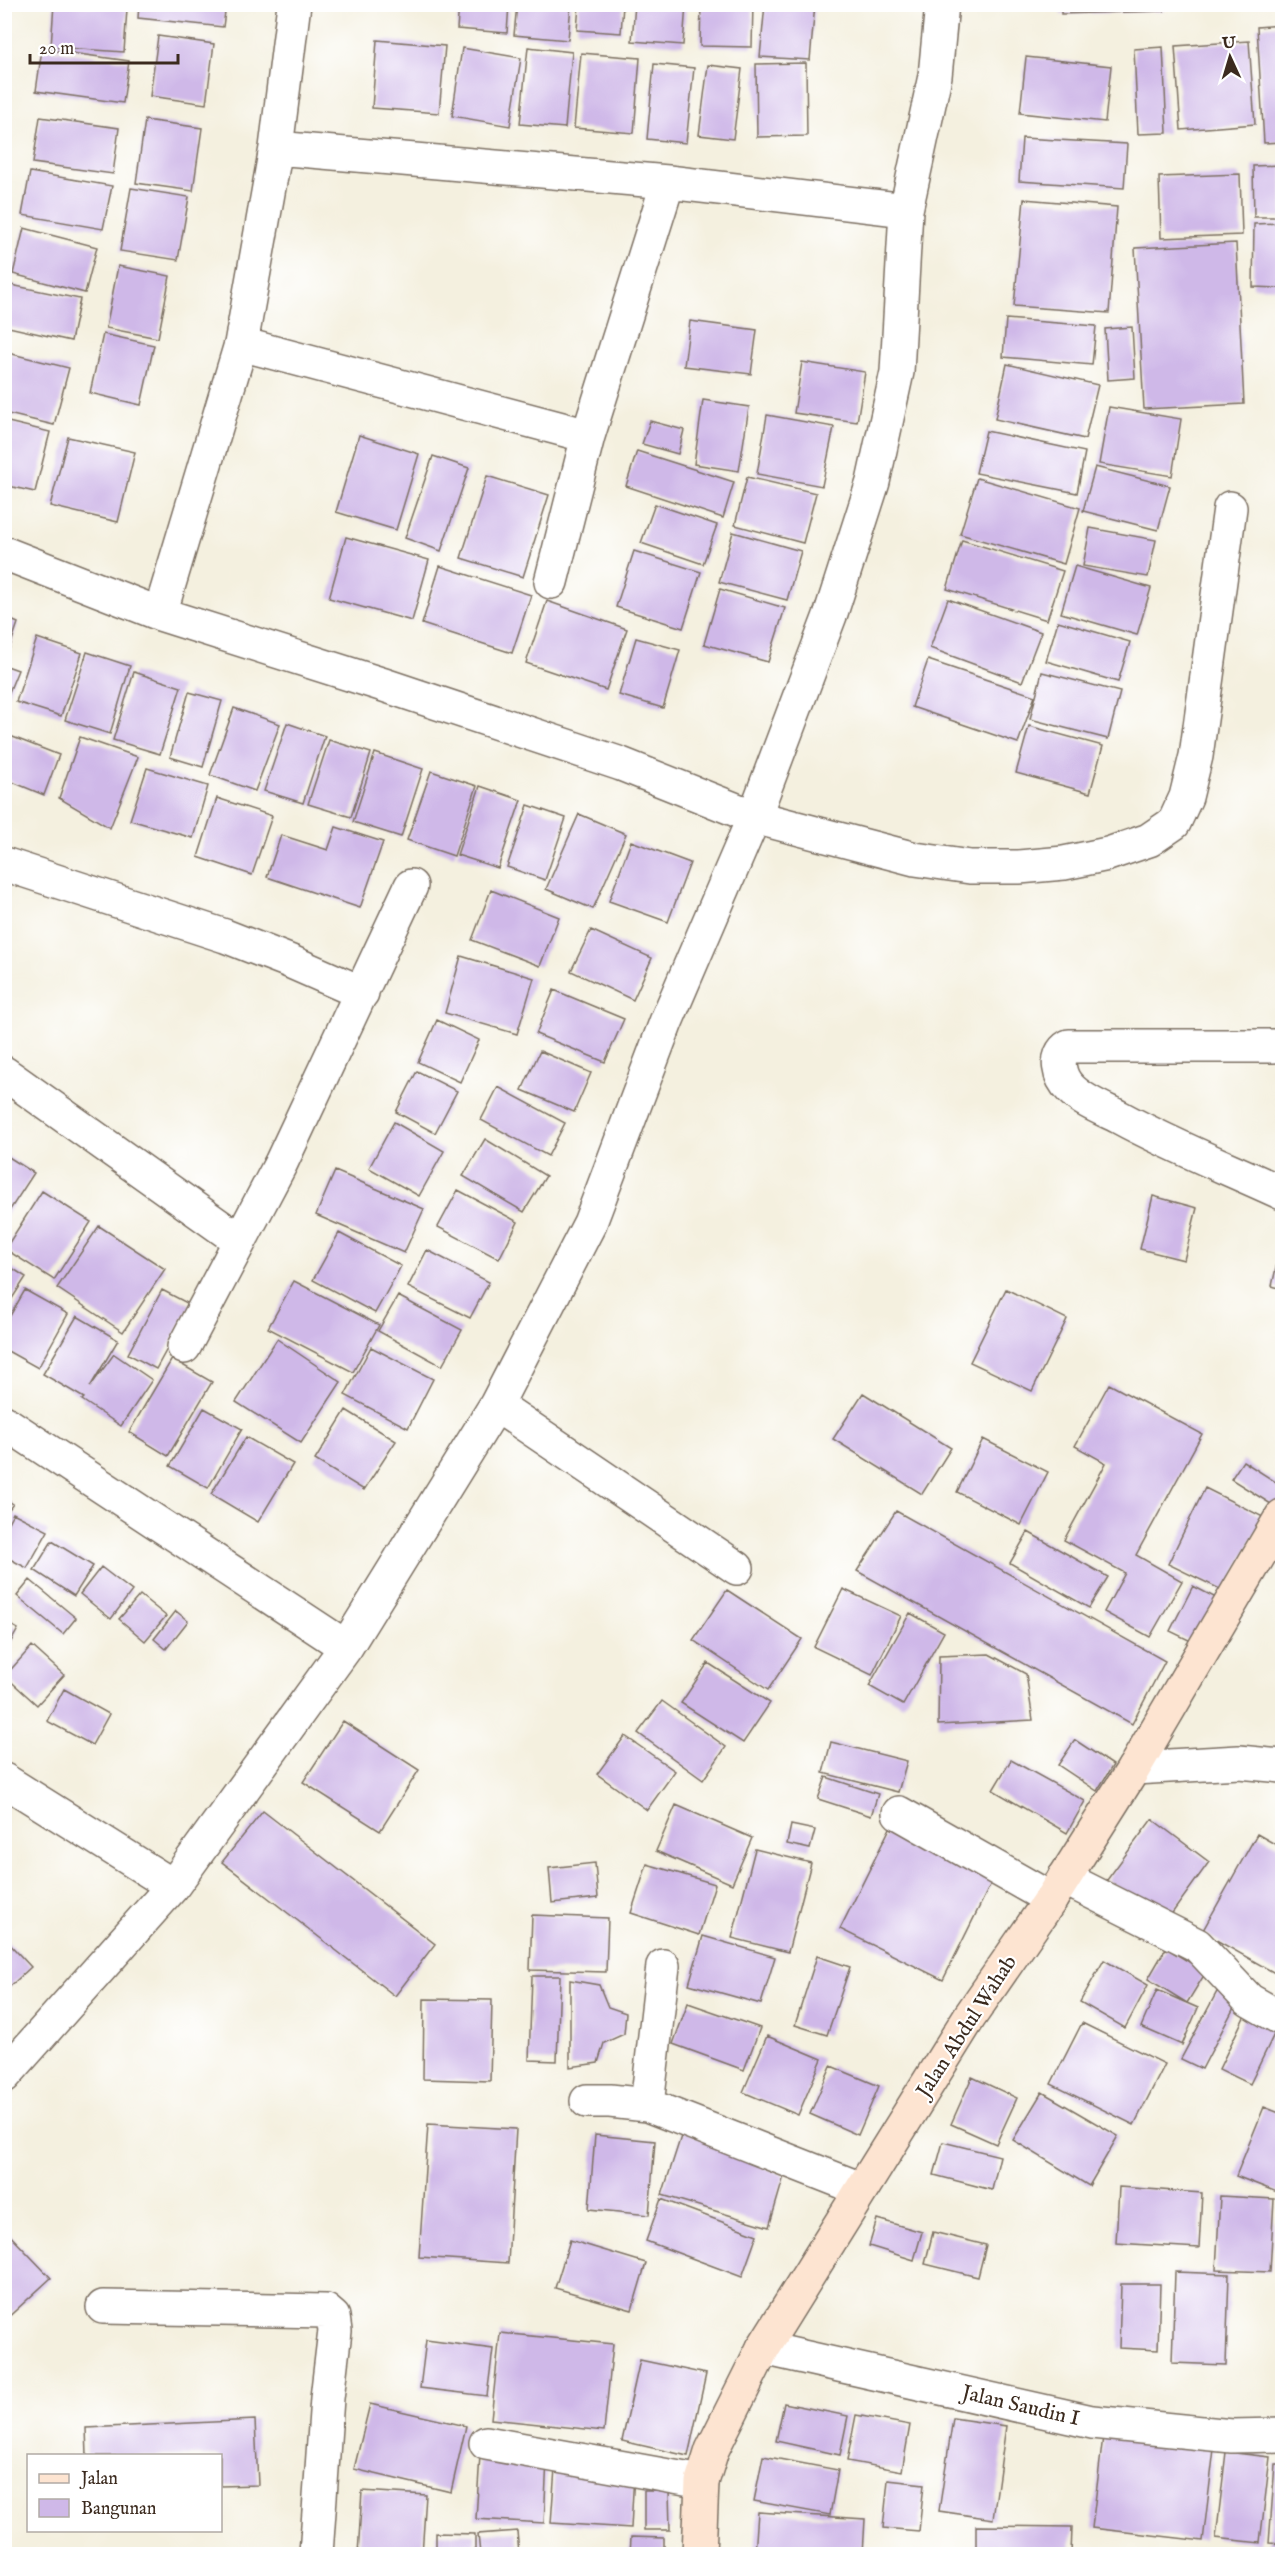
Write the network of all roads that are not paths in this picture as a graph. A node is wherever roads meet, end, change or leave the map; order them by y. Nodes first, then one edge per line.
1 (294, 4) edge
2 (942, 4) edge
3 (276, 148) junction
4 (668, 182) junction
5 (906, 210) junction
6 (241, 344) junction
7 (588, 436) junction
8 (1230, 508) dead end
9 (4, 553) edge
10 (550, 582) dead end
11 (160, 614) junction
12 (754, 817) junction
13 (4, 864) edge
14 (411, 886) dead end
15 (362, 993) junction
16 (1274, 1046) dead end
17 (4, 1073) edge
18 (1282, 1193) edge
19 (240, 1241) junction
20 (184, 1347) dead end
21 (496, 1405) junction
22 (4, 1422) edge
23 (1282, 1516) edge
24 (738, 1568) dead end
25 (346, 1647) junction
26 (1282, 1766) edge
27 (1134, 1768) junction
28 (4, 1780) edge
29 (899, 1814) dead end
30 (173, 1886) junction
31 (1057, 1888) junction
32 (663, 1966) dead end
33 (1282, 2019) edge
34 (4, 2076) edge
35 (587, 2101) dead end
36 (647, 2105) junction
37 (861, 2189) junction
38 (103, 2307) dead end
39 (762, 2348) junction
40 (1282, 2435) edge
41 (486, 2444) dead end
42 (702, 2482) junction
43 (316, 2554) edge
44 (699, 2554) edge

1 - 3 street
2 - 5 street
3 - 4 street
3 - 6 street
4 - 5 street
4 - 7 street
5 - 12 street
6 - 7 street
6 - 11 street
7 - 10 street
8 - 12 street
9 - 11 street
11 - 12 street
12 - 21 street
13 - 15 street
14 - 15 street
15 - 19 street
16 - 18 street
17 - 19 street
19 - 20 street
21 - 24 street
21 - 25 street
22 - 25 street
23 - 27 street, Jalan Abdul Wahab
25 - 30 street
26 - 27 street
27 - 31 street, Jalan Abdul Wahab
28 - 30 street
29 - 31 street
30 - 34 street
31 - 33 street
31 - 37 street, Jalan Abdul Wahab
32 - 36 street
35 - 36 street
36 - 37 street
37 - 39 street, Jalan Abdul Wahab
38 - 43 street
39 - 40 street, Jalan Saudin I
39 - 42 street, Jalan Abdul Wahab
41 - 42 street
42 - 44 street, Jalan Abdul Wahab

